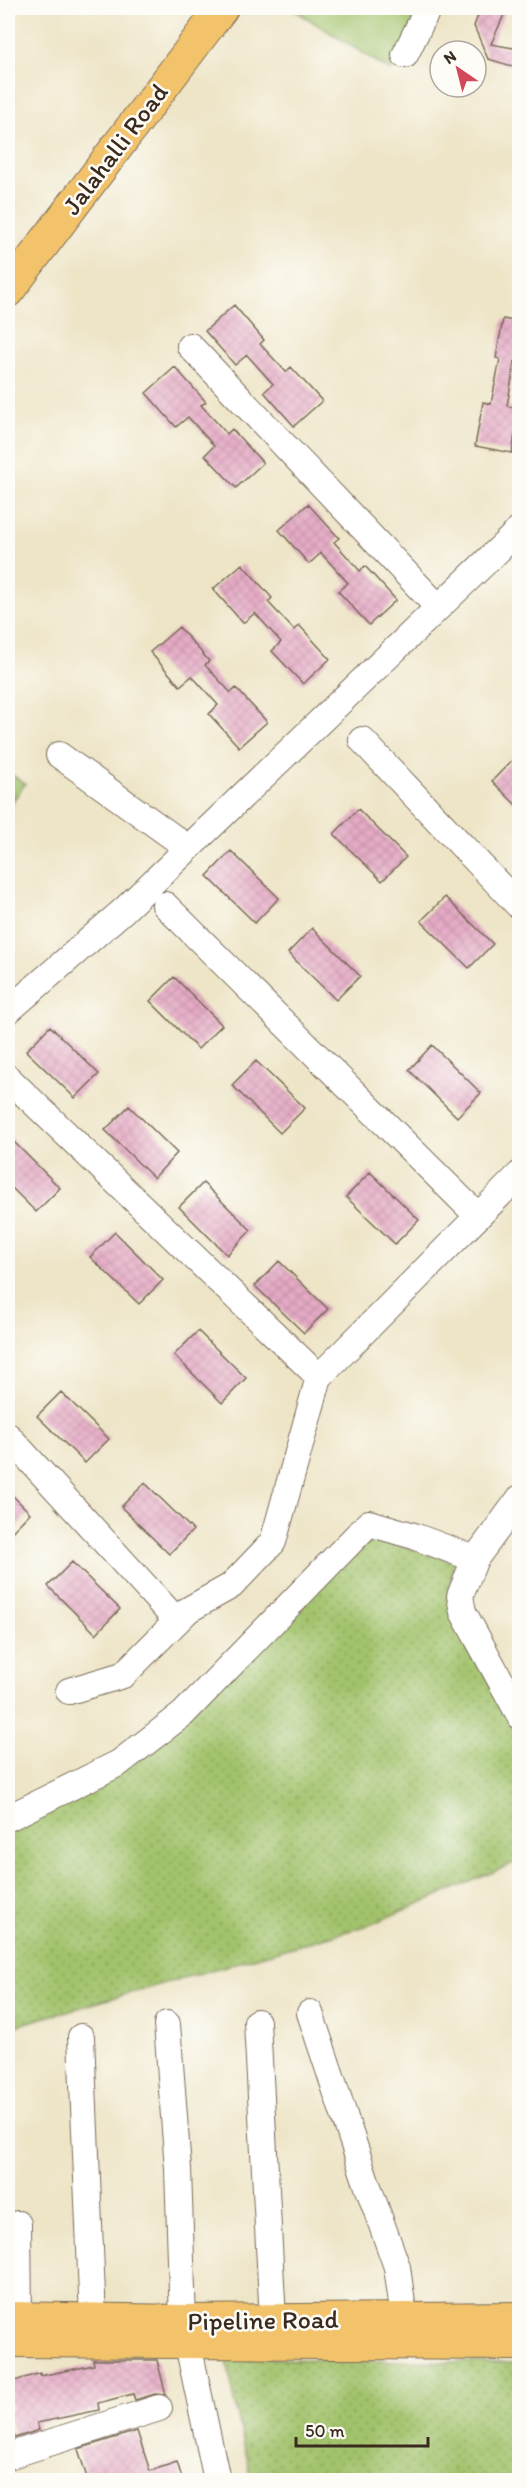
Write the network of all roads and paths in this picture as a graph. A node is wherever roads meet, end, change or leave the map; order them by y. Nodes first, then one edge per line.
1 (222, 8) edge
2 (428, 8) edge
3 (405, 55) dead end
4 (8, 291) edge
5 (190, 346) dead end
6 (519, 530) edge
7 (438, 607) junction
8 (362, 740) dead end
9 (59, 755) dead end
10 (188, 848) junction
11 (165, 905) dead end
12 (519, 907) edge
13 (8, 1011) edge
14 (8, 1078) edge
15 (519, 1174) edge
16 (478, 1216) junction
17 (319, 1377) junction
18 (8, 1436) edge
19 (519, 1498) edge
20 (475, 1558) junction
21 (177, 1621) junction
22 (69, 1691) dead end
23 (519, 1716) edge
24 (8, 1818) edge
25 (310, 2013) dead end
26 (257, 2022) dead end
27 (167, 2024) dead end
28 (81, 2037) dead end
29 (18, 2224) dead end
30 (404, 2318) junction
31 (519, 2318) edge
32 (93, 2319) junction
33 (273, 2320) junction
34 (11, 2326) edge
35 (185, 2332) junction
36 (519, 2344) edge
37 (159, 2408) dead end
38 (8, 2456) edge
39 (217, 2481) edge

1 - 4 main road, Jalahalli Road
2 - 3 street
5 - 7 street
6 - 7 street
7 - 10 street
8 - 12 street
9 - 10 street
10 - 13 street
11 - 16 street
14 - 17 street
15 - 16 street
16 - 17 street
17 - 21 street
18 - 21 street
19 - 20 street
20 - 23 street
20 - 24 street
21 - 22 street
25 - 30 street
26 - 33 street
27 - 35 street
28 - 32 street
29 - 34 street
30 - 31 main road, Pipeline Road
30 - 33 main road, Pipeline Road
32 - 34 main road, Pipeline Road
32 - 35 main road, Pipeline Road
33 - 35 main road, Pipeline Road
34 - 35 main road, Pipeline Road
35 - 36 main road, Pipeline Road
35 - 39 street
37 - 38 street

